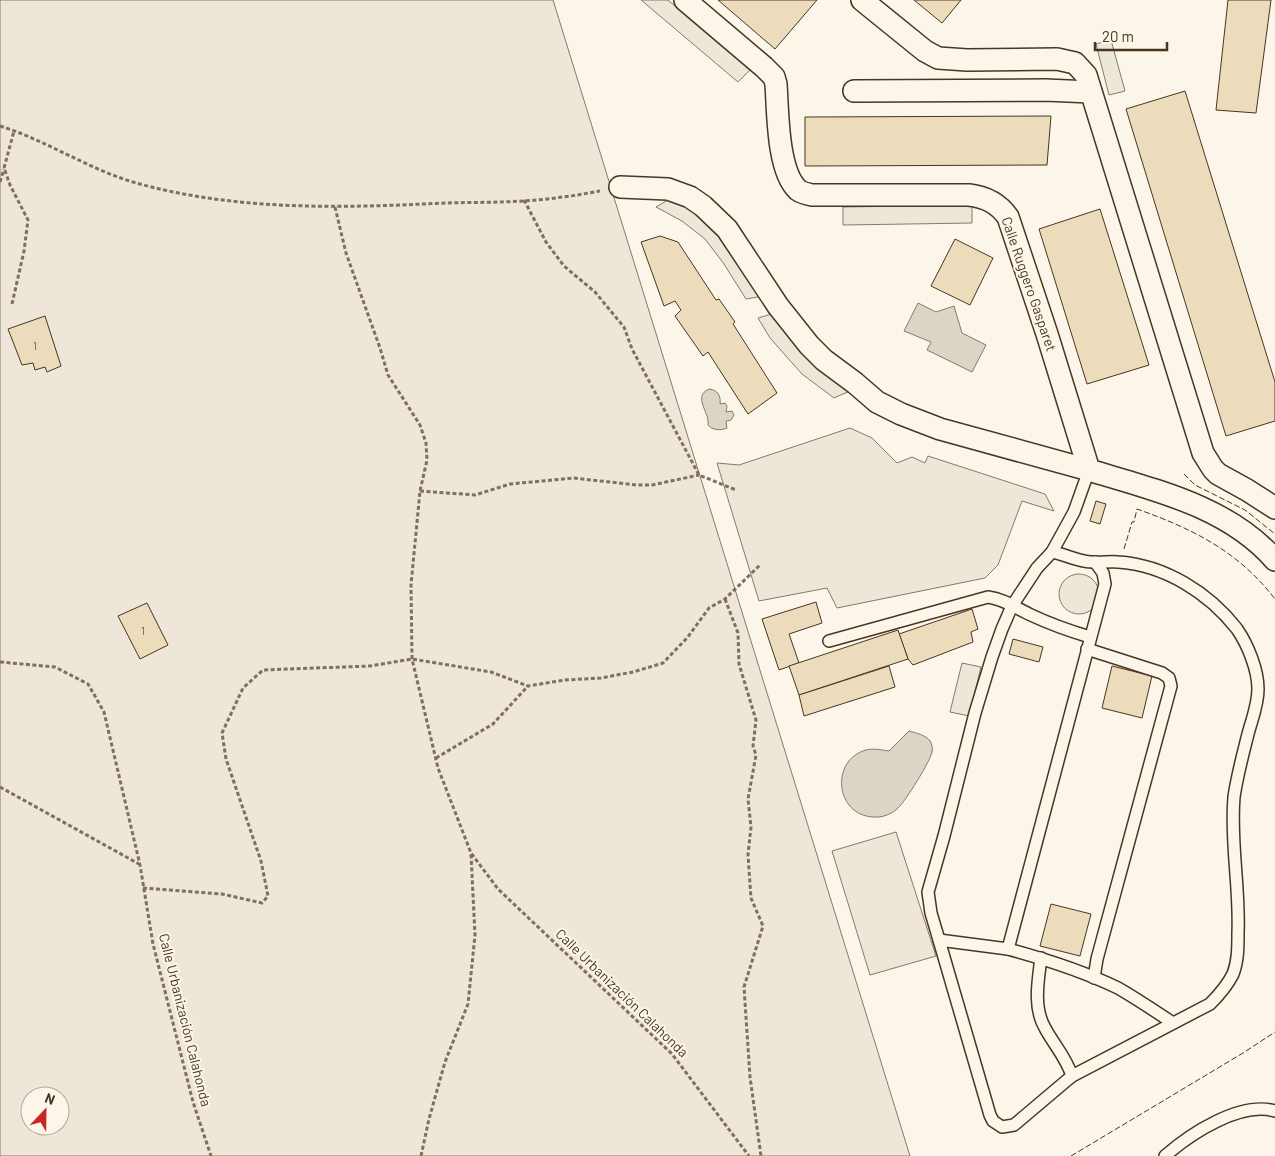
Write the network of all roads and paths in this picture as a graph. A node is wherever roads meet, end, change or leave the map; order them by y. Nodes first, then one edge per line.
1 (685, 0) edge
2 (862, 0) edge
3 (854, 90) dead end
4 (1092, 92) junction
5 (0, 126) edge
6 (14, 131) junction
7 (4, 168) junction
8 (0, 182) edge
9 (620, 186) joint
10 (524, 200) junction
11 (335, 207) junction
12 (12, 304) dead end
13 (1088, 470) junction
14 (699, 475) junction
15 (736, 490) dead end
16 (420, 491) junction
17 (1275, 508) edge
18 (1052, 552) junction
19 (1275, 560) edge
20 (1096, 562) junction
21 (762, 564) dead end
22 (725, 598) junction
23 (1012, 606) junction
24 (829, 641) dead end
25 (1088, 643) junction
26 (412, 659) junction
27 (0, 662) edge
28 (528, 686) junction
29 (436, 758) junction
30 (0, 787) edge
31 (471, 853) junction
32 (140, 865) junction
33 (144, 888) junction
34 (939, 940) junction
35 (1008, 949) junction
36 (1041, 958) junction
37 (1094, 978) junction
38 (1173, 1024) junction
39 (1072, 1076) junction
40 (1275, 1111) edge
41 (211, 1156) edge
42 (421, 1156) edge
43 (749, 1156) edge
44 (761, 1156) edge
45 (1164, 1156) edge

1 - 13 street, Calle Ruggero Gasparet
2 - 4 street
3 - 4 street
4 - 17 street
5 - 6 path
6 - 7 path
6 - 11 path
7 - 8 path
7 - 12 path
9 - 10 path
9 - 13 street
10 - 11 path
10 - 14 path
11 - 16 path, Calle Urbanización Calahonda
13 - 18 lane
13 - 19 street
14 - 15 path
14 - 16 path
16 - 26 path, Calle Urbanización Calahonda
18 - 20 lane
18 - 23 lane
20 - 25 lane
20 - 38 lane
21 - 22 path
22 - 28 path
22 - 44 path
23 - 24 lane
23 - 25 lane
23 - 34 lane
25 - 35 lane
25 - 37 lane
26 - 28 path
26 - 29 path, Calle Urbanización Calahonda
26 - 33 path
27 - 32 path, Calle Urbanización Calahonda
28 - 29 path
29 - 31 path, Calle Urbanización Calahonda
30 - 32 path
31 - 42 path, Calle Urbanización Calahonda
31 - 43 path, Calle Urbanización Calahonda
32 - 33 path, Calle Urbanización Calahonda
33 - 41 path, Calle Urbanización Calahonda
34 - 35 lane
34 - 39 lane
35 - 36 lane
36 - 37 lane
36 - 39 lane
37 - 38 lane
38 - 39 lane
40 - 45 lane

